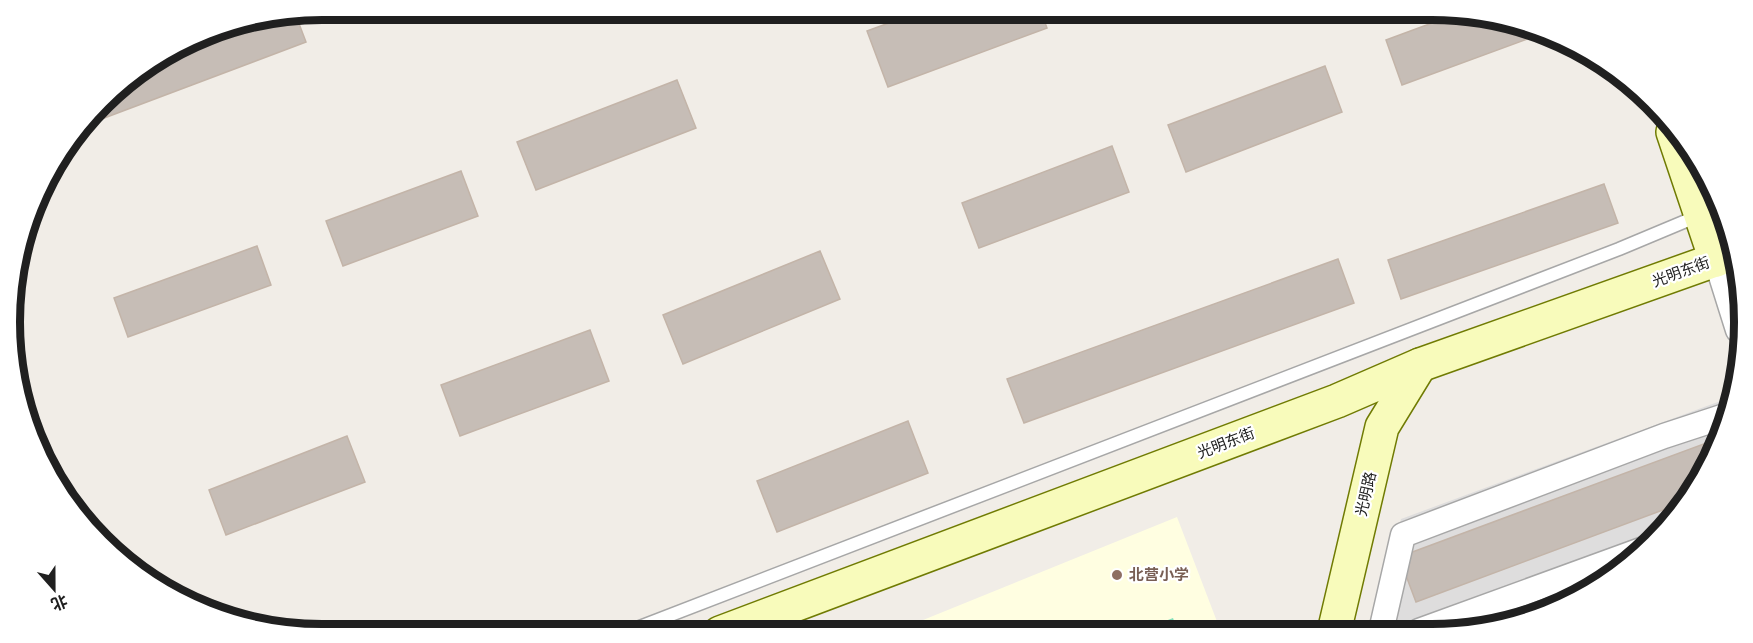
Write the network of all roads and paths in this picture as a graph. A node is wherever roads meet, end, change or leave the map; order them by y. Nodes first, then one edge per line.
1 (1682, 153) edge
2 (1708, 211) edge
3 (1724, 257) edge
4 (1733, 305) edge
5 (1420, 365) junction
6 (1336, 401) junction
7 (1717, 419) edge
8 (1382, 427) junction
9 (1612, 563) edge
10 (1499, 613) edge
11 (1457, 622) edge
12 (647, 624) edge
13 (744, 624) edge
14 (1336, 624) edge
15 (1383, 624) edge

1 - 2 main road
2 - 3 main road
2 - 12 lane
3 - 4 street
3 - 5 main road, 光明东街
5 - 6 main road, 光明东街
5 - 8 main road, 光明路
6 - 8 main road
6 - 13 main road, 光明东街
7 - 15 street
8 - 14 main road, 光明路
9 - 10 street
10 - 11 street

